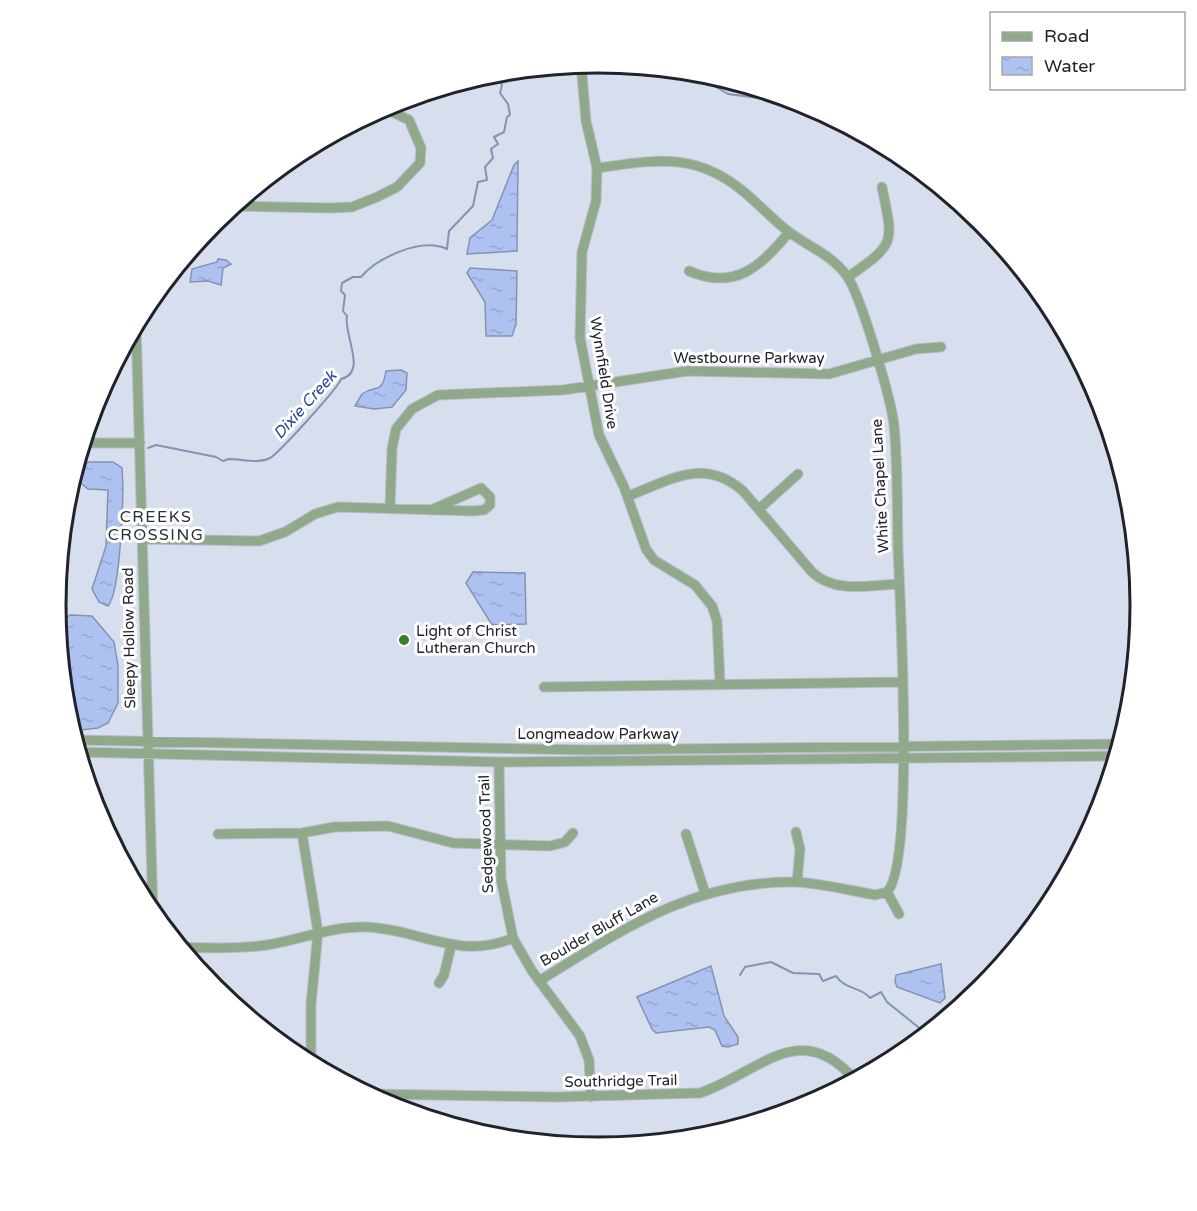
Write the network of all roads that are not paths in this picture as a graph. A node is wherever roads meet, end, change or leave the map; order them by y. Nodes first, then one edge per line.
1 (582, 73) edge
2 (396, 114) edge
3 (597, 168) junction
4 (882, 187) dead end
5 (246, 206) edge
6 (789, 232) junction
7 (689, 271) dead end
8 (848, 277) junction
9 (137, 340) edge
10 (941, 347) dead end
11 (878, 362) junction
12 (589, 386) junction
13 (91, 443) edge
14 (140, 443) junction
15 (798, 474) dead end
16 (628, 496) junction
17 (390, 508) junction
18 (759, 509) junction
19 (431, 510) junction
20 (143, 538) junction
21 (899, 584) junction
22 (902, 682) junction
23 (720, 683) junction
24 (544, 687) dead end
25 (83, 740) edge
26 (146, 742) junction
27 (1113, 744) edge
28 (904, 747) junction
29 (87, 752) edge
30 (147, 754) junction
31 (1109, 756) edge
32 (904, 758) junction
33 (499, 762) junction
34 (796, 832) dead end
35 (302, 833) junction
36 (573, 833) dead end
37 (218, 834) dead end
38 (686, 834) dead end
39 (500, 845) junction
40 (797, 882) junction
41 (887, 891) junction
42 (705, 893) junction
43 (152, 895) edge
44 (899, 914) dead end
45 (318, 932) junction
46 (513, 938) junction
47 (451, 946) junction
48 (190, 947) edge
49 (539, 981) junction
50 (439, 983) dead end
51 (311, 1053) edge
52 (850, 1075) edge
53 (389, 1094) edge
54 (591, 1097) junction

1 - 3 street, Wynnfield Drive
2 - 5 street
3 - 6 street, White Chapel Lane
3 - 12 street, Wynnfield Drive
4 - 8 street
6 - 7 street
6 - 8 street, White Chapel Lane
8 - 11 street, White Chapel Lane
9 - 14 street, Sleepy Hollow Road
10 - 11 street, Westbourne Parkway
11 - 12 street, Westbourne Parkway
11 - 21 street, White Chapel Lane
12 - 16 street, Wynnfield Drive
12 - 17 street, Westbourne Parkway
13 - 14 street
14 - 20 street, Sleepy Hollow Road
15 - 18 street
16 - 18 street
16 - 23 street, Wynnfield Drive
17 - 19 street
17 - 20 street
18 - 21 street
19 - 19 street
20 - 26 street, Sleepy Hollow Road
21 - 22 street, White Chapel Lane
22 - 23 street
22 - 28 street, White Chapel Lane
23 - 24 street
25 - 26 street, Longmeadow Parkway
26 - 28 street, Longmeadow Parkway
26 - 30 street, Sleepy Hollow Road
27 - 28 street, Longmeadow Parkway
28 - 32 street, White Chapel Lane
29 - 30 street, Longmeadow Parkway
30 - 33 street, Longmeadow Parkway
30 - 43 street, Sleepy Hollow Road
31 - 32 street, Longmeadow Parkway
32 - 33 street, Longmeadow Parkway
32 - 41 street, White Chapel Lane
33 - 39 street, Sedgewood Trail
34 - 40 street
35 - 37 street
35 - 39 street
35 - 45 street
36 - 39 street
38 - 42 street
39 - 46 street, Sedgewood Trail
40 - 41 street, Boulder Bluff Lane
40 - 42 street, Boulder Bluff Lane
41 - 44 street
42 - 49 street, Boulder Bluff Lane
45 - 47 street
45 - 48 street
45 - 51 street
46 - 47 street
46 - 49 street, Sedgewood Trail
47 - 50 street
49 - 54 street, Sedgewood Trail
52 - 54 street, Southridge Trail
53 - 54 street, Southridge Trail

